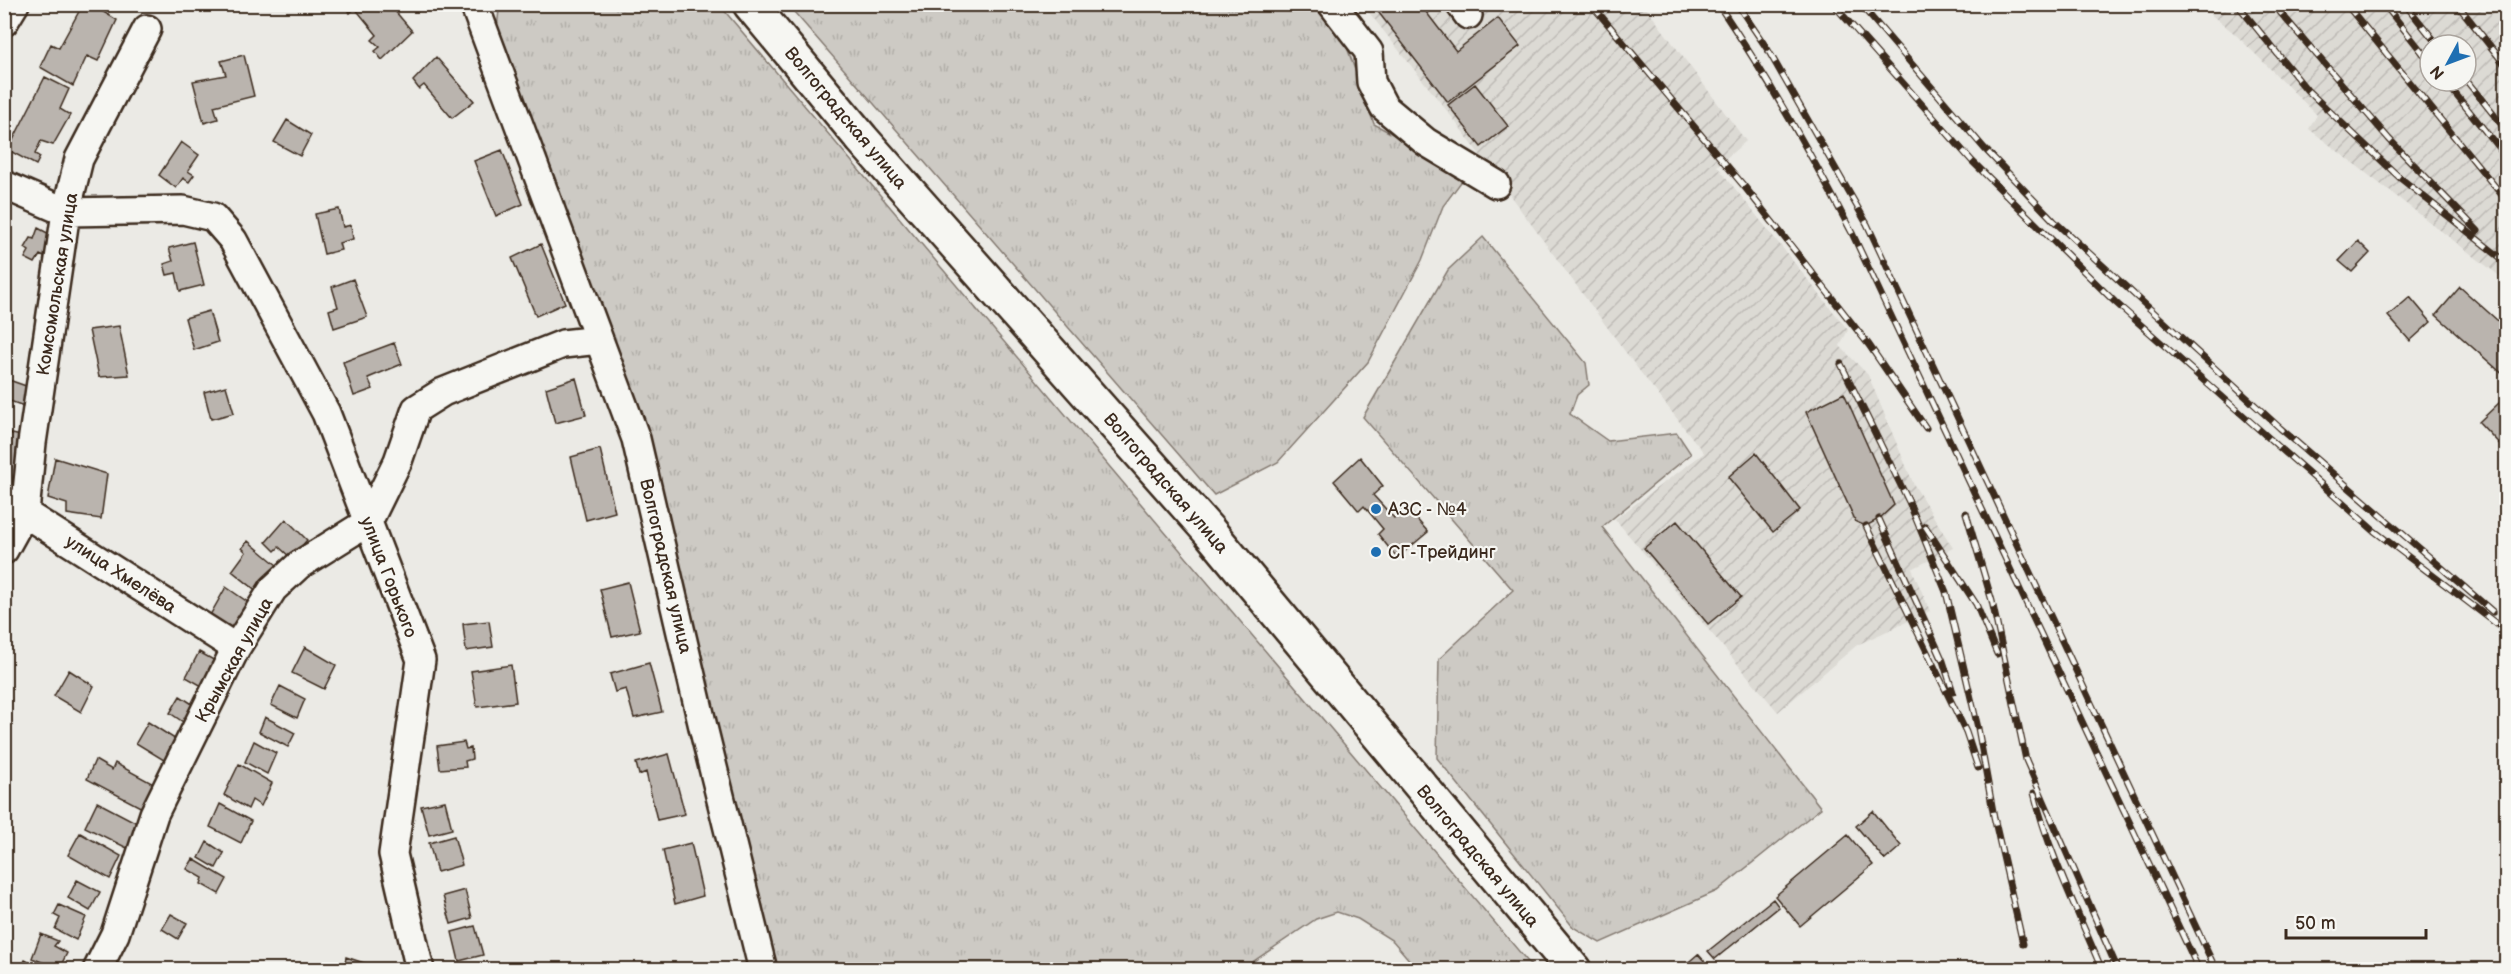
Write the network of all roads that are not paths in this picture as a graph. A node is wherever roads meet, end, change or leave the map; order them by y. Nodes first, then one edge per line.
1 (15, 4) edge
2 (474, 4) edge
3 (750, 4) edge
4 (1332, 4) edge
5 (4, 22) edge
6 (147, 29) dead end
7 (1496, 184) dead end
8 (4, 185) edge
9 (66, 212) junction
10 (599, 340) junction
11 (14, 506) edge
12 (368, 522) junction
13 (4, 550) edge
14 (236, 648) junction
15 (97, 969) edge
16 (420, 969) edge
17 (763, 969) edge
18 (1574, 969) edge

1 - 5 street
2 - 10 street, Волгоградская улица
3 - 18 main road, Волгоградская улица
4 - 7 street
6 - 9 street, Комсомольская улица
8 - 9 street
9 - 11 street, Комсомольская улица
9 - 12 street, улица Горького
10 - 12 street
10 - 17 street, Волгоградская улица
11 - 13 street, Комсомольская улица
11 - 14 street, улица Хмелёва
12 - 14 street, Крымская улица
12 - 16 street, улица Горького
14 - 15 street, Крымская улица

